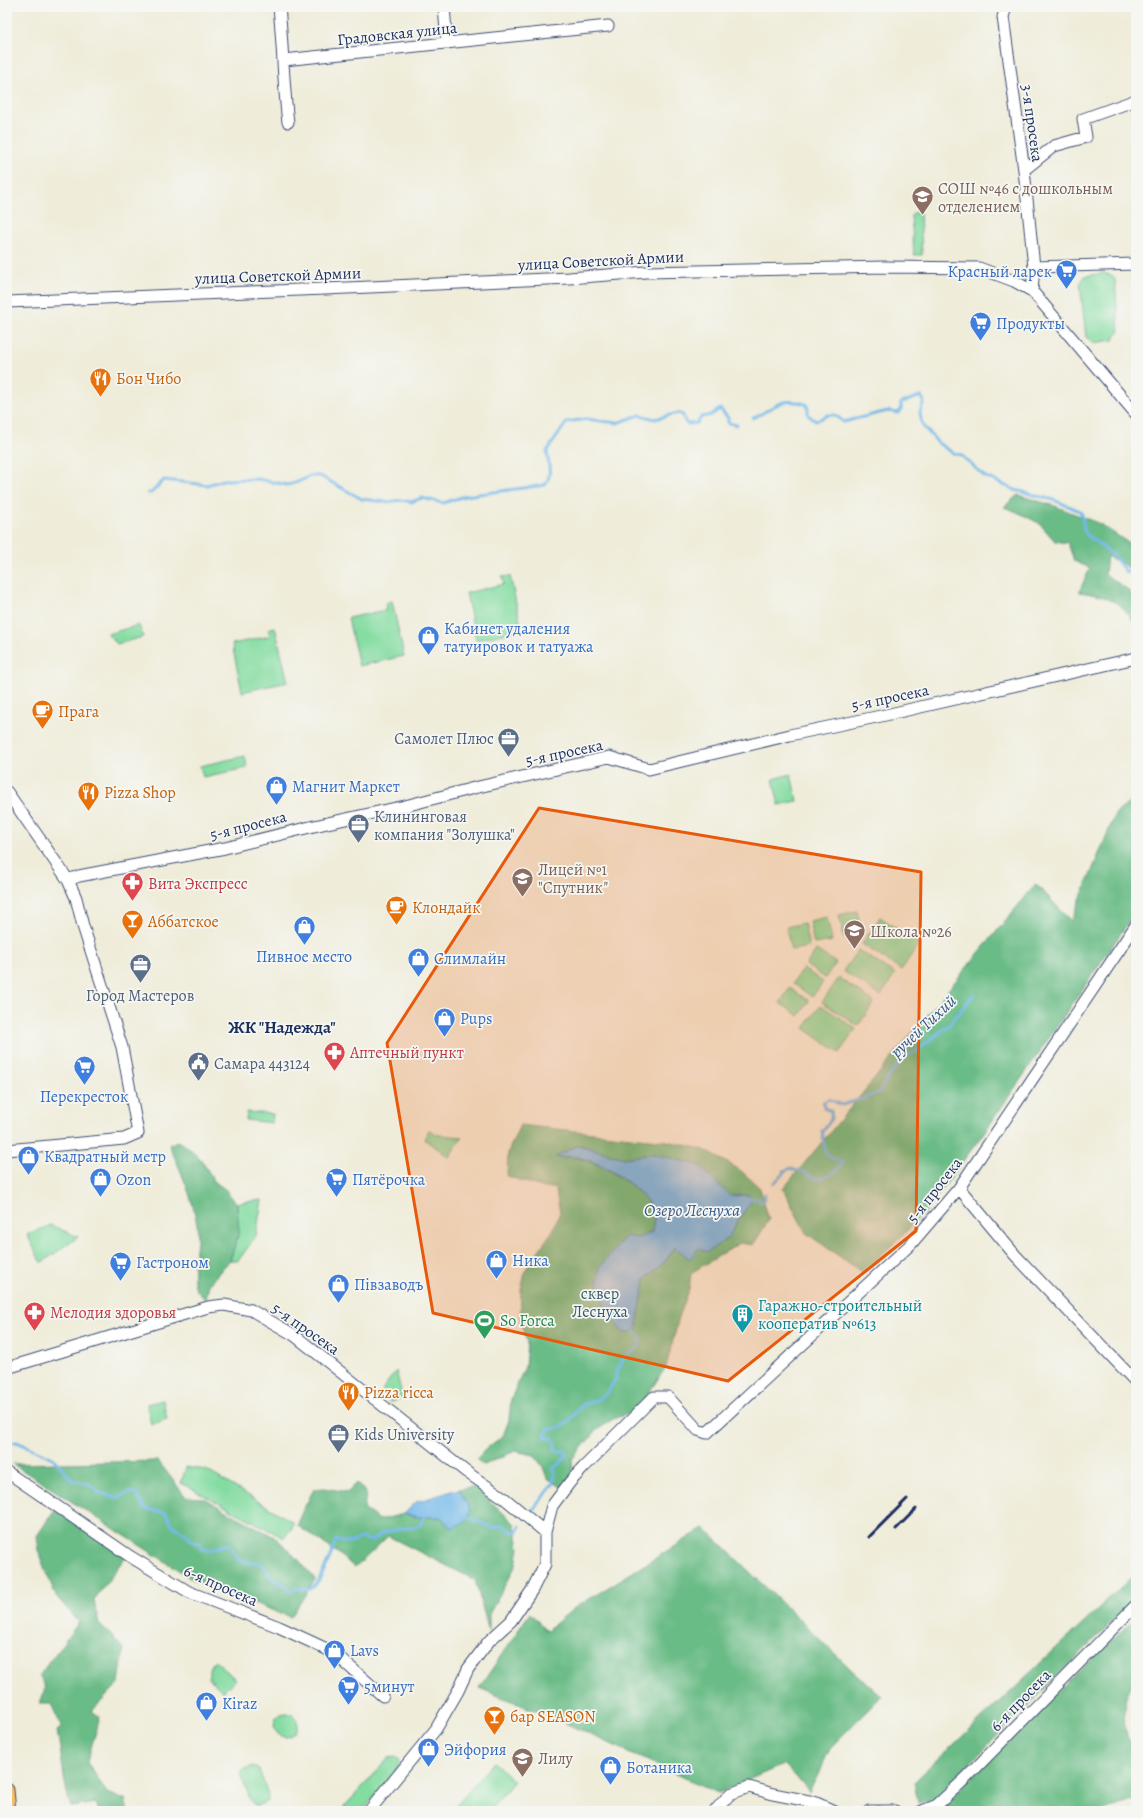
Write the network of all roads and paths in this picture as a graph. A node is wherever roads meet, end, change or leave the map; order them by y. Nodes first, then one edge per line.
1 (279, 7) edge
2 (444, 7) edge
3 (1006, 7) edge
4 (608, 26) dead end
5 (448, 43) junction
6 (284, 60) junction
7 (1136, 100) edge
8 (288, 122) dead end
9 (1024, 170) junction
10 (1136, 264) edge
11 (1034, 267) junction
12 (1032, 291) junction
13 (7, 302) edge
14 (1136, 414) edge
15 (1136, 658) edge
16 (7, 792) edge
17 (68, 880) junction
18 (1136, 925) edge
19 (7, 1150) edge
20 (959, 1188) junction
21 (7, 1368) edge
22 (1136, 1382) edge
23 (7, 1472) edge
24 (545, 1532) junction
25 (1136, 1605) edge
26 (384, 1696) dead end
27 (7, 1790) edge
28 (9, 1811) edge
29 (369, 1811) edge
30 (715, 1811) edge
31 (834, 1811) edge
32 (869, 1811) edge
33 (895, 1811) edge
34 (922, 1811) edge

1 - 6 street
2 - 5 street
3 - 9 street, 3-я просека
4 - 5 street, Градовская улица
5 - 6 street, Градовская улица
6 - 8 street
7 - 9 street
9 - 11 street, 3-я просека
10 - 11 street
11 - 12 street, 3-я просека
12 - 13 street, улица Советской Армии
12 - 14 street, улица Советской Армии
15 - 17 street, 5-я просека
16 - 17 street
17 - 19 street
18 - 20 street, 5-я просека
20 - 22 street
20 - 24 street, 5-я просека
21 - 24 street, 5-я просека
23 - 26 street, 6-я просека
24 - 29 street
25 - 34 street, 6-я просека
27 - 28 main road
30 - 31 street
32 - 33 street

